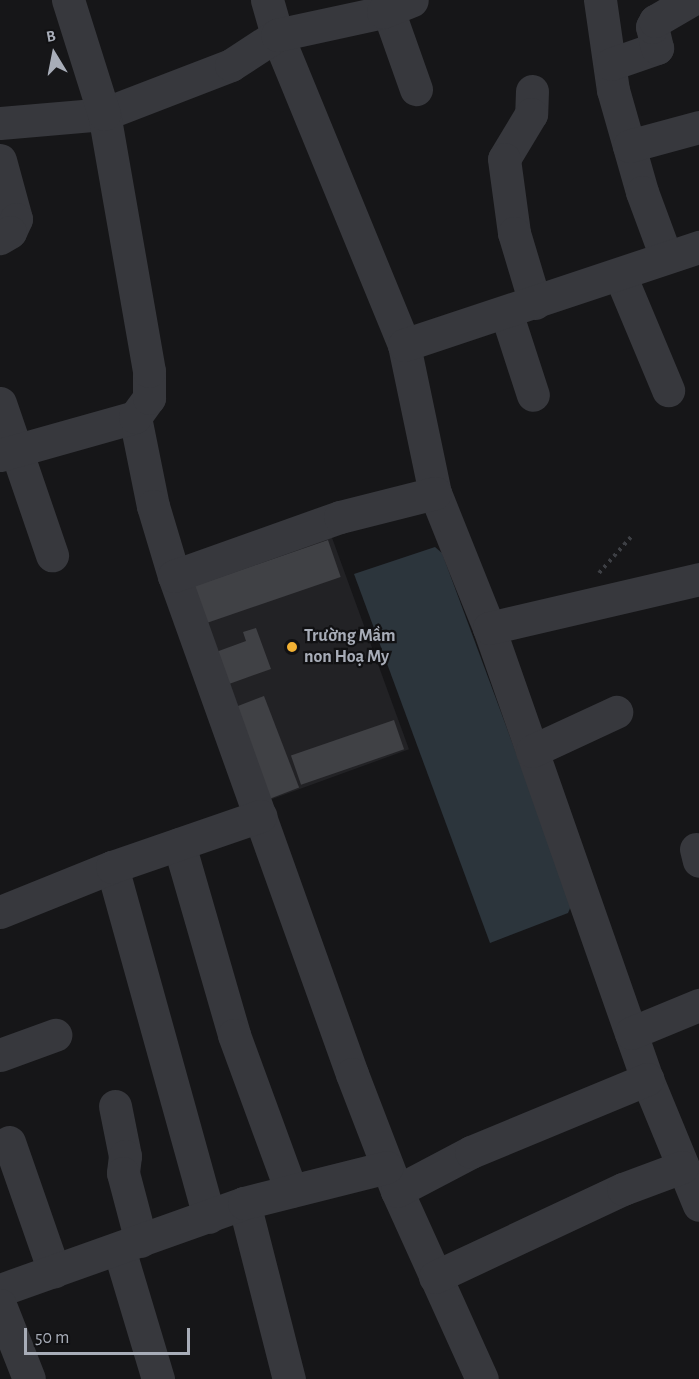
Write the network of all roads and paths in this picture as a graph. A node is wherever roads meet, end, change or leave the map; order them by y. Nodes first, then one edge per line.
1 (68, 0) edge
2 (267, 0) edge
3 (600, 0) edge
4 (691, 0) edge
5 (400, 5) edge
6 (277, 35) junction
7 (611, 64) junction
8 (416, 88) dead end
9 (532, 91) dead end
10 (104, 114) junction
11 (0, 123) edge
12 (699, 128) edge
13 (629, 146) junction
14 (0, 160) edge
15 (0, 238) edge
16 (699, 247) edge
17 (666, 257) junction
18 (620, 275) junction
19 (520, 307) junction
20 (404, 345) junction
21 (668, 390) dead end
22 (533, 395) dead end
23 (0, 403) edge
24 (135, 417) junction
25 (9, 453) edge
26 (435, 493) junction
27 (52, 555) dead end
28 (174, 576) junction
29 (699, 579) edge
30 (489, 628) junction
31 (616, 712) dead end
32 (532, 751) junction
33 (260, 816) junction
34 (179, 844) junction
35 (112, 867) junction
36 (0, 912) edge
37 (699, 1005) edge
38 (631, 1033) junction
39 (55, 1035) dead end
40 (0, 1055) edge
41 (647, 1079) junction
42 (115, 1106) dead end
43 (9, 1142) dead end
44 (682, 1167) junction
45 (392, 1179) junction
46 (291, 1191) junction
47 (244, 1203) junction
48 (699, 1205) edge
49 (209, 1217) junction
50 (130, 1245) junction
51 (54, 1271) junction
52 (435, 1277) junction
53 (0, 1290) edge
54 (0, 1305) edge
55 (29, 1379) edge
56 (158, 1379) edge
57 (289, 1379) edge
58 (482, 1379) edge

1 - 10 street
2 - 6 street
3 - 7 street
4 - 7 street
5 - 6 street
5 - 8 street
6 - 10 street
6 - 20 street
7 - 13 street
9 - 19 street
10 - 11 street
10 - 24 street
12 - 13 street
13 - 17 street
14 - 15 street
16 - 17 street
17 - 18 street
18 - 19 street
18 - 21 street
19 - 20 street
19 - 22 street
20 - 26 street
23 - 25 street
24 - 25 street
24 - 28 street
25 - 27 street
26 - 28 street
26 - 30 street
28 - 33 street
29 - 30 street
30 - 32 street
31 - 32 street
32 - 38 street
33 - 34 street
33 - 45 street
34 - 35 street
34 - 46 street
35 - 36 street
35 - 49 street
37 - 38 street
38 - 41 street
39 - 40 street
41 - 44 street
41 - 45 street
42 - 50 street
43 - 51 street
44 - 48 street
44 - 52 street
45 - 46 street
45 - 52 street
46 - 47 street
47 - 49 street
47 - 57 street
49 - 50 street
50 - 51 street
50 - 56 street
51 - 53 street
52 - 58 street
54 - 55 street

